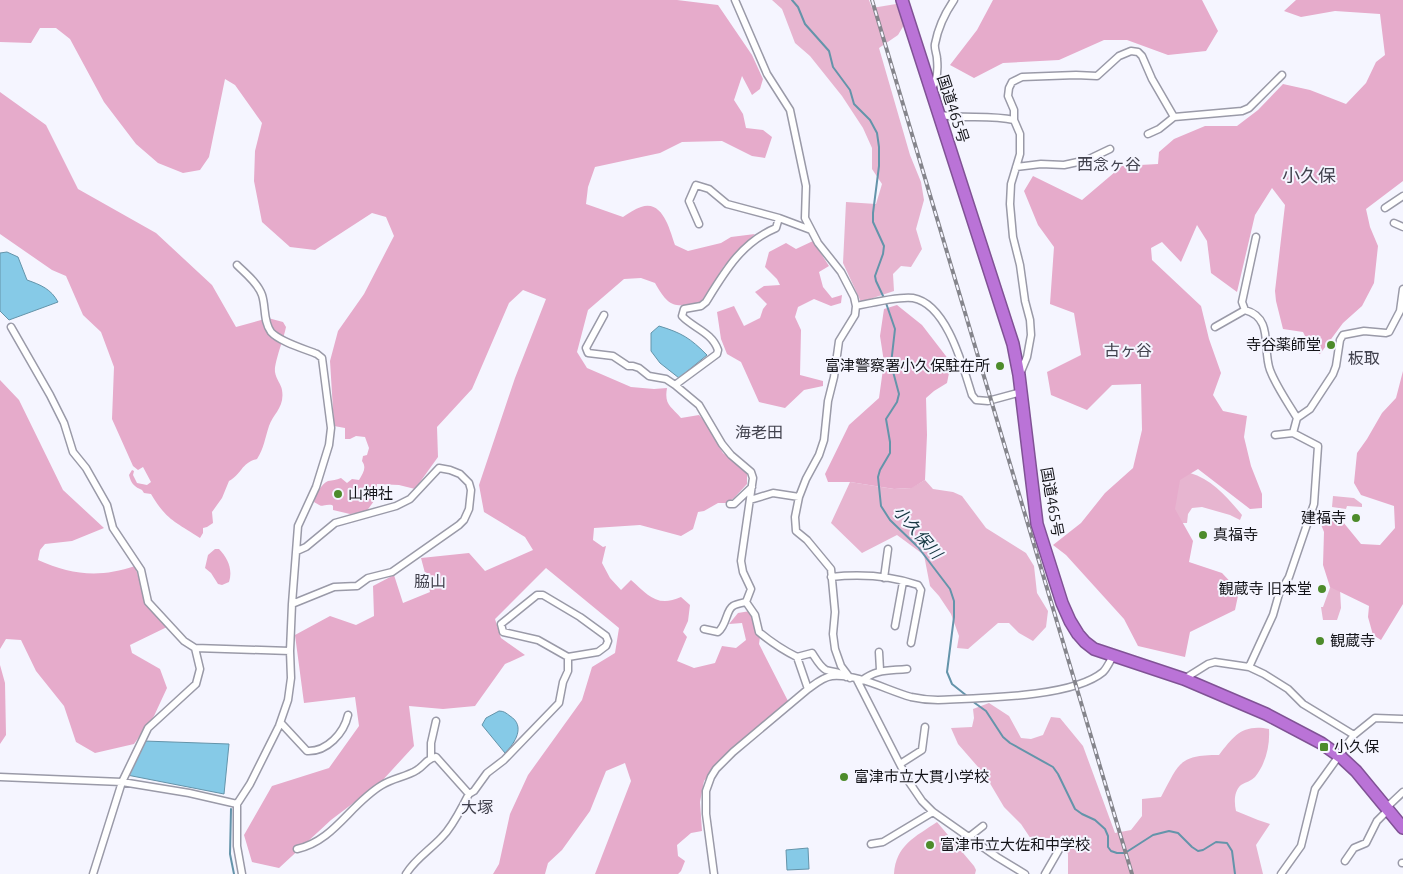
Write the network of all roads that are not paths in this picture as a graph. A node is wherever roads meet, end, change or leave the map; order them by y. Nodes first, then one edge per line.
1 (735, 0) edge
2 (902, 0) edge
3 (954, 0) edge
4 (1282, 75) dead end
5 (931, 89) junction
6 (940, 114) junction
7 (1174, 118) junction
8 (1014, 120) junction
9 (1148, 134) dead end
10 (1110, 149) dead end
11 (1016, 167) junction
12 (1403, 196) edge
13 (1386, 208) dead end
14 (779, 218) junction
15 (1394, 223) dead end
16 (699, 224) dead end
17 (1403, 227) edge
18 (811, 230) junction
19 (1256, 237) dead end
20 (237, 265) dead end
21 (1403, 289) edge
22 (856, 306) junction
23 (1245, 310) junction
24 (604, 315) dead end
25 (1215, 326) dead end
26 (11, 328) dead end
27 (1019, 375) junction
28 (675, 385) junction
29 (1020, 392) junction
30 (1297, 418) junction
31 (1293, 433) junction
32 (1275, 435) dead end
33 (752, 487) junction
34 (799, 497) junction
35 (750, 500) junction
36 (730, 504) dead end
37 (888, 549) dead end
38 (297, 551) junction
39 (831, 577) junction
40 (884, 578) junction
41 (903, 582) junction
42 (746, 602) junction
43 (292, 604) junction
44 (895, 626) dead end
45 (704, 629) dead end
46 (911, 643) dead end
47 (195, 648) junction
48 (290, 651) junction
49 (879, 652) dead end
50 (1114, 656) junction
51 (568, 657) junction
52 (797, 657) junction
53 (1249, 667) junction
54 (907, 669) dead end
55 (880, 670) junction
56 (854, 679) junction
57 (1184, 679) junction
58 (808, 688) junction
59 (348, 715) dead end
60 (1403, 719) edge
61 (436, 721) dead end
62 (280, 723) junction
63 (925, 727) dead end
64 (1354, 735) junction
65 (1339, 755) junction
66 (431, 758) junction
67 (900, 764) junction
68 (0, 777) edge
69 (122, 782) junction
70 (1403, 792) edge
71 (469, 794) junction
72 (237, 804) junction
73 (1387, 809) junction
74 (933, 812) junction
75 (983, 826) dead end
76 (1403, 828) edge
77 (969, 837) junction
78 (1064, 840) dead end
79 (871, 844) dead end
80 (297, 849) dead end
81 (1345, 861) dead end
82 (93, 874) edge
83 (242, 874) edge
84 (406, 874) edge
85 (714, 874) edge
86 (1025, 874) edge
87 (1045, 874) edge
88 (1280, 874) edge

1 - 18 street
2 - 5 highway, 国道465号
3 - 5 street
4 - 7 street
5 - 6 highway, 国道465号
6 - 8 street
6 - 27 highway, 国道465号
7 - 8 street
7 - 9 street
8 - 11 street
10 - 11 street
11 - 27 street
12 - 13 street
14 - 16 street
14 - 18 street
14 - 28 street
15 - 17 street
18 - 22 street
19 - 23 street
20 - 38 street
21 - 30 street
22 - 29 street
22 - 34 street
23 - 25 street
23 - 30 street
24 - 28 street
26 - 47 street
27 - 29 highway, 国道465号
28 - 33 street
29 - 50 highway, 国道465号
30 - 31 street
31 - 32 street
31 - 53 street
33 - 35 street
33 - 36 street
34 - 35 street
34 - 39 street
35 - 42 street
37 - 40 street
38 - 43 street
38 - 43 street
39 - 40 street
39 - 56 street
40 - 41 street
41 - 44 street
41 - 46 street
42 - 45 street
42 - 52 street
43 - 48 street
47 - 48 street
47 - 69 street
48 - 62 street
49 - 55 street
50 - 56 street
50 - 57 highway, 国道465号
51 - 51 street
51 - 71 street
52 - 56 street
52 - 58 street
53 - 57 street
53 - 64 street
54 - 55 street
55 - 56 street
56 - 58 street
56 - 67 street
57 - 65 highway, 国道465号
58 - 85 street
59 - 62 street
60 - 64 street
61 - 66 street
62 - 72 street
63 - 67 street
64 - 65 street
65 - 73 highway, 国道465号
65 - 88 street
66 - 71 street
66 - 80 street
67 - 74 street
68 - 69 street
69 - 72 street
69 - 82 street
70 - 73 street
71 - 84 street
72 - 83 street
73 - 76 highway, 国道465号
73 - 81 street
74 - 77 street
74 - 79 street
75 - 77 street
77 - 86 street
78 - 87 street

